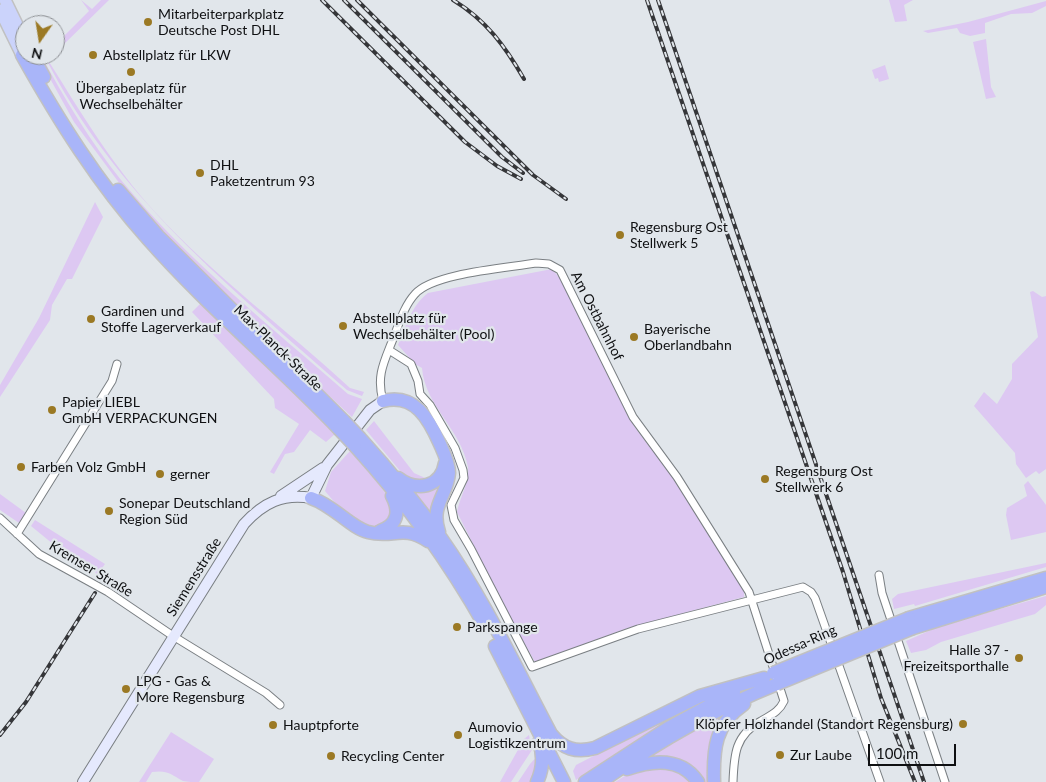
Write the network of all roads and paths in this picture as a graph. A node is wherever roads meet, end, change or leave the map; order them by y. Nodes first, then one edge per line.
1 (5, 0) edge
2 (0, 10) edge
3 (15, 20) edge
4 (15, 35) edge
5 (32, 65) edge
6 (389, 350) junction
7 (117, 364) dead end
8 (383, 401) junction
9 (445, 455) junction
10 (327, 465) junction
11 (387, 475) junction
12 (312, 498) junction
13 (276, 500) junction
14 (0, 518) edge
15 (17, 534) junction
16 (373, 534) junction
17 (437, 541) junction
18 (879, 575) dead end
19 (1046, 578) edge
20 (1046, 588) edge
21 (752, 600) junction
22 (911, 623) junction
23 (173, 636) junction
24 (517, 669) junction
25 (771, 680) junction
26 (280, 705) dead end
27 (529, 713) junction
28 (595, 780) edge
29 (82, 782) edge
30 (537, 782) edge
31 (564, 782) edge
32 (571, 782) edge
33 (698, 782) edge
34 (714, 782) edge
35 (734, 782) edge
36 (880, 782) edge
37 (945, 782) edge

1 - 3 main road
2 - 4 main road, Max-Planck-Straße
5 - 11 highway, Max-Planck-Straße, bridge
6 - 8 street, Am Ostbahnhof
6 - 21 street
6 - 21 street, Am Ostbahnhof
7 - 15 street
8 - 9 highway
8 - 10 street
9 - 11 highway
9 - 17 highway
10 - 12 street
10 - 13 street
11 - 16 highway
11 - 17 highway, Max-Planck-Straße
12 - 13 street, Siemensstraße
12 - 16 highway
13 - 23 street, Siemensstraße
14 - 15 street, Kremser Straße
15 - 23 street, Kremser Straße
16 - 17 highway
17 - 24 highway, Max-Planck-Straße
17 - 27 highway, Max-Planck-Straße
18 - 37 street
19 - 22 highway, Odessa-Ring
20 - 22 highway, Odessa-Ring
21 - 35 street, Am Ostbahnhof
21 - 36 street
22 - 25 highway, Odessa-Ring, bridge
23 - 26 street, Siemensstraße
23 - 29 street, Siemensstraße
24 - 25 highway
24 - 32 highway
25 - 28 highway, Odessa-Ring
25 - 28 highway, Odessa-Ring
25 - 34 highway
27 - 30 highway
27 - 31 highway
28 - 33 highway

